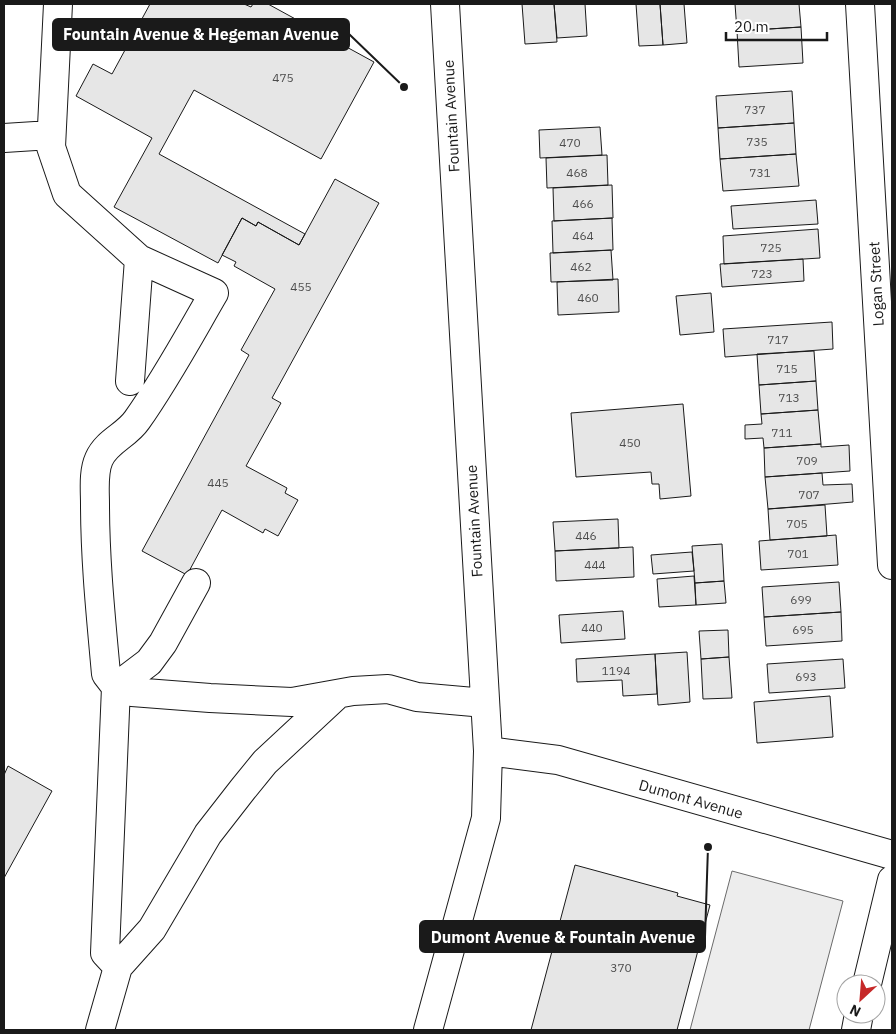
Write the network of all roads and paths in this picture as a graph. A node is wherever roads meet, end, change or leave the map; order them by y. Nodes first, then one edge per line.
1 (58, 4) edge
2 (445, 4) edge
3 (860, 4) edge
4 (51, 136) junction
5 (4, 138) edge
6 (139, 259) junction
7 (130, 381) dead end
8 (892, 565) edge
9 (196, 583) dead end
10 (116, 687) junction
11 (337, 695) junction
12 (485, 704) junction
13 (488, 751) junction
14 (892, 855) edge
15 (892, 880) edge
16 (118, 967) junction
17 (869, 974) edge
18 (100, 1030) edge
19 (428, 1030) edge

1 - 4 street
2 - 12 street, Fountain Avenue
3 - 8 street, Logan Street
4 - 5 street
4 - 6 street
6 - 7 street
6 - 10 street
9 - 10 street
10 - 11 street
10 - 16 street
11 - 12 street
11 - 16 street
12 - 13 street, Fountain Avenue
13 - 14 street, Dumont Avenue
13 - 19 street, Fountain Avenue
15 - 17 street
16 - 18 street

